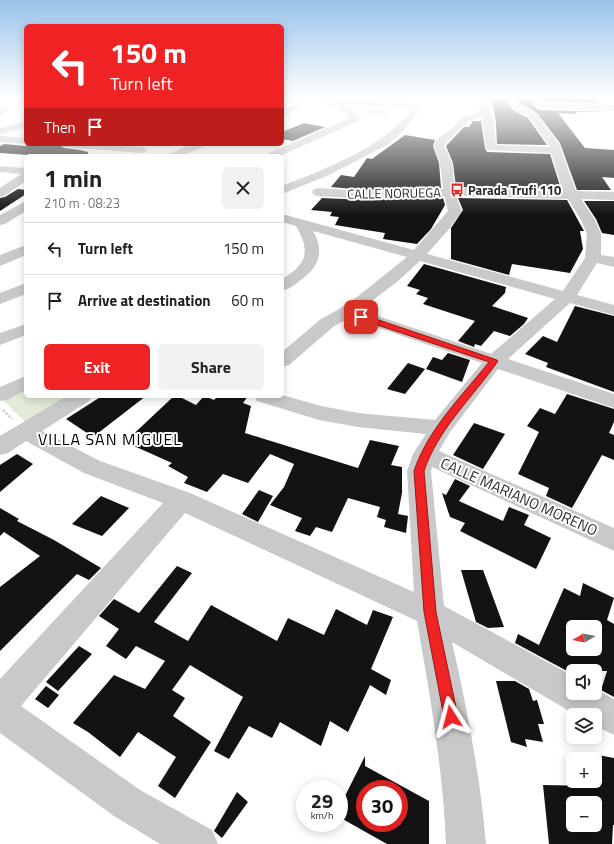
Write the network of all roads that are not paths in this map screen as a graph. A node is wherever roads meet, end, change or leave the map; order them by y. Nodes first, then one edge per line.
1 (314, 136) edge
2 (393, 136) edge
3 (447, 136) edge
4 (490, 136) edge
5 (549, 136) edge
6 (0, 139) edge
7 (24, 141) edge
8 (79, 146) edge
9 (93, 146) edge
10 (150, 146) edge
11 (197, 146) edge
12 (143, 150) junction
13 (556, 150) junction
14 (65, 154) edge
15 (134, 154) edge
16 (177, 154) edge
17 (275, 154) edge
18 (0, 169) edge
19 (24, 171) edge
20 (24, 177) edge
21 (284, 189) edge
22 (0, 192) edge
23 (318, 192) dead end
24 (450, 194) junction
25 (572, 195) junction
26 (614, 196) edge
27 (340, 202) dead end
28 (24, 207) edge
29 (284, 219) edge
30 (0, 221) edge
31 (302, 224) junction
32 (24, 250) edge
33 (418, 256) junction
34 (592, 258) junction
35 (0, 261) edge
36 (614, 262) edge
37 (284, 285) edge
38 (24, 289) edge
39 (567, 297) junction
40 (0, 299) edge
41 (614, 310) edge
42 (347, 312) junction
43 (24, 330) edge
44 (0, 340) edge
45 (284, 359) edge
46 (494, 361) junction
47 (24, 383) edge
48 (0, 395) edge
49 (79, 398) edge
50 (270, 398) edge
51 (614, 402) edge
52 (441, 428) junction
53 (25, 431) junction
54 (0, 447) edge
55 (424, 454) junction
56 (181, 500) junction
57 (614, 540) edge
58 (430, 612) junction
59 (0, 704) edge
60 (0, 712) edge
61 (614, 718) edge
62 (198, 844) edge
63 (466, 844) edge

1 - 17 street
2 - 21 street
3 - 24 street
4 - 13 street
5 - 13 street
6 - 7 street
8 - 14 street
9 - 12 street
10 - 12 street
11 - 16 street
12 - 15 street
13 - 25 street
18 - 19 street
20 - 22 street
23 - 24 street, CALLE NORUEGA
24 - 25 street, CALLE NORUEGA
24 - 27 street
24 - 33 street
25 - 26 street, CALLE NORUEGA
25 - 34 street
28 - 30 street
29 - 31 street
31 - 33 street
31 - 37 street
32 - 35 street
33 - 39 street
33 - 42 street
34 - 36 street
34 - 39 street
38 - 40 street
39 - 41 street
39 - 46 street
42 - 45 street
42 - 46 street
43 - 44 street
46 - 51 street
46 - 52 street
47 - 48 street
49 - 53 street
50 - 52 street
52 - 55 street
53 - 54 street
53 - 56 street
55 - 57 street, CALLE MARIANO MORENO
55 - 58 street
56 - 58 street
56 - 59 street
58 - 61 street
58 - 63 street
60 - 62 street

